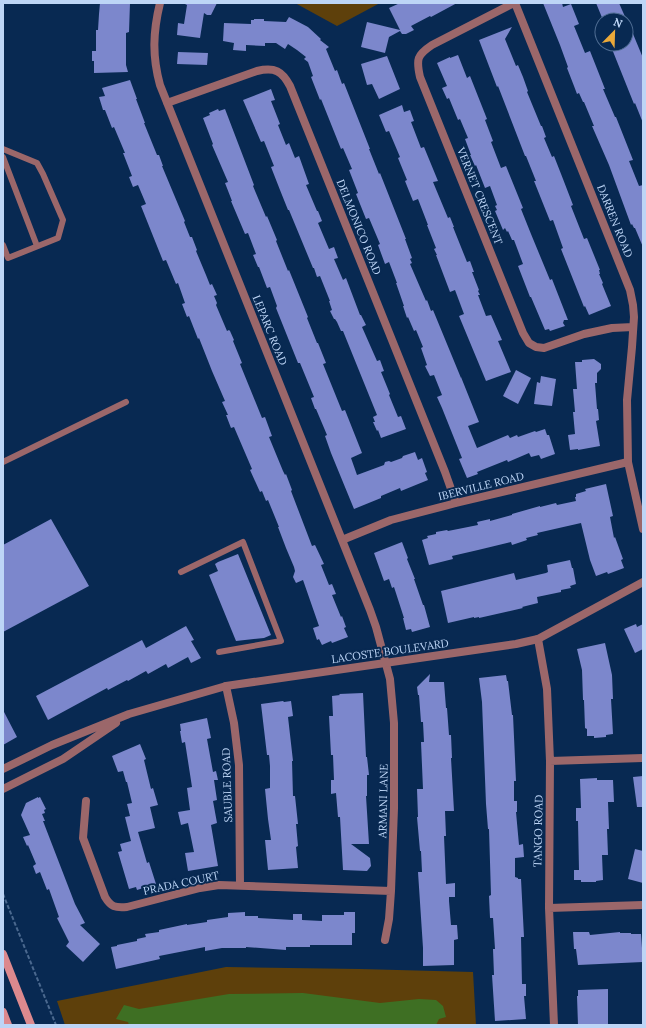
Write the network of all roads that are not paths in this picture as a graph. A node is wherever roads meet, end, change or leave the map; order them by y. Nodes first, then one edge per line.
1 (160, 3) edge
2 (514, 3) edge
3 (167, 103) junction
4 (3, 149) edge
5 (3, 156) edge
6 (3, 245) edge
7 (37, 246) junction
8 (633, 327) junction
9 (126, 402) dead end
10 (3, 462) edge
11 (628, 462) junction
12 (456, 503) junction
13 (643, 529) edge
14 (342, 540) junction
15 (181, 572) dead end
16 (643, 582) edge
17 (538, 639) junction
18 (219, 652) dead end
19 (385, 663) junction
20 (226, 686) junction
21 (129, 714) junction
22 (643, 758) edge
23 (550, 762) junction
24 (3, 769) edge
25 (3, 789) edge
26 (86, 801) dead end
27 (240, 885) junction
28 (391, 891) junction
29 (643, 905) edge
30 (549, 908) junction
31 (385, 940) dead end
32 (3, 954) edge
33 (3, 1012) edge
34 (8, 1025) edge
35 (31, 1025) edge
36 (554, 1025) edge

1 - 3 street, LEPARC ROAD
2 - 8 street, DARREN ROAD
2 - 8 street, VERNET CRESCENT
3 - 12 street, DELMONICO ROAD
3 - 14 street, LEPARC ROAD
4 - 7 lane
5 - 7 lane
6 - 7 lane
8 - 11 street, DARREN ROAD
9 - 10 lane
11 - 12 street, IBERVILLE ROAD
11 - 13 street, DARREN ROAD
12 - 14 street, IBERVILLE ROAD
14 - 19 street, LEPARC ROAD
15 - 18 lane
16 - 17 street, LACOSTE BOULEVARD
17 - 19 street, LACOSTE BOULEVARD
17 - 23 street, TANGO ROAD
19 - 20 street, LACOSTE BOULEVARD
19 - 28 street, ARMANI LANE
20 - 21 street, LACOSTE BOULEVARD
20 - 27 street, SAUBLE ROAD
21 - 24 street, LACOSTE BOULEVARD
21 - 25 street, LACOSTE BOULEVARD
22 - 23 street
23 - 30 street, TANGO ROAD
26 - 27 street, PRADA COURT
27 - 28 street, PRADA COURT
28 - 31 street, ARMANI LANE
29 - 30 street
30 - 36 street, TANGO ROAD
32 - 35 main road
33 - 34 main road

